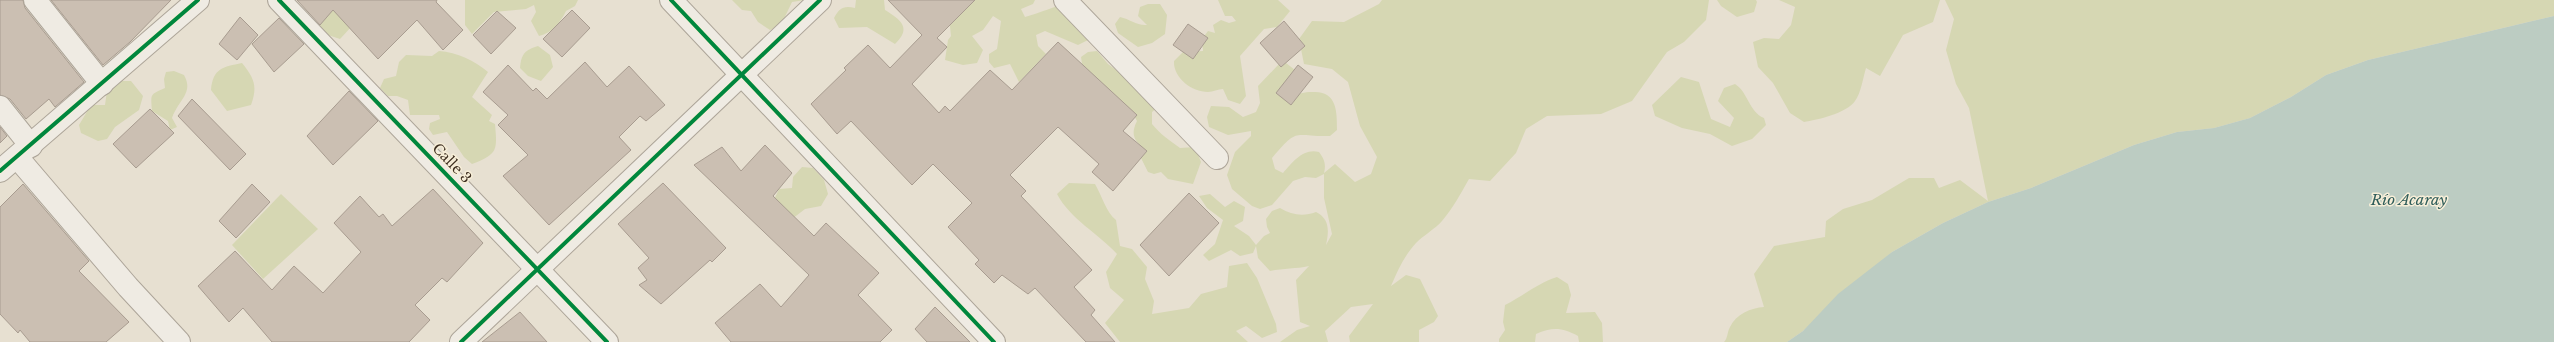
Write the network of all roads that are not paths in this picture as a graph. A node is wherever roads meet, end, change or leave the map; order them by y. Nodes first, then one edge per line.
1 (35, 0) edge
2 (198, 0) edge
3 (279, 0) edge
4 (671, 0) edge
5 (820, 0) edge
6 (1065, 0) edge
7 (741, 76) junction
8 (102, 84) junction
9 (0, 107) edge
10 (24, 151) junction
11 (1217, 158) dead end
12 (0, 171) edge
13 (538, 268) junction
14 (179, 342) edge
15 (461, 342) edge
16 (607, 342) edge
17 (994, 342) edge

1 - 8 street
2 - 8 street
3 - 13 street, Calle 3
4 - 7 street
5 - 7 street
6 - 11 street
7 - 13 street
7 - 17 street
8 - 10 street
9 - 10 street
10 - 12 street
10 - 14 street
13 - 15 street
13 - 16 street, Calle 3

